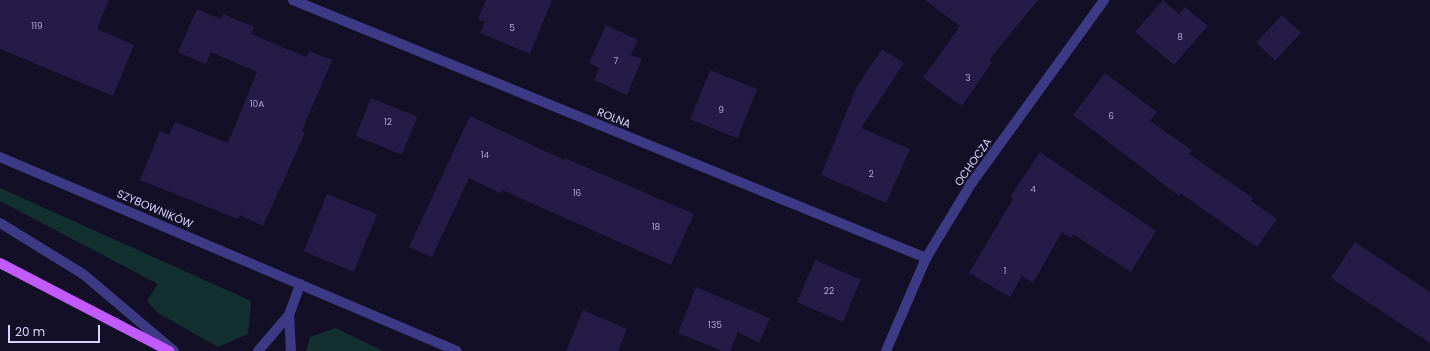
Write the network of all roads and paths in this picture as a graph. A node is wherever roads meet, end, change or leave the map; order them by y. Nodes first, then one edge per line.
1 (293, 0) edge
2 (1104, 0) edge
3 (0, 158) edge
4 (0, 223) edge
5 (926, 258) junction
6 (0, 263) edge
7 (300, 284) junction
8 (290, 315) junction
9 (169, 351) edge
10 (174, 351) edge
11 (258, 351) edge
12 (291, 351) edge
13 (456, 351) edge
14 (886, 351) edge

1 - 5 street, ROLNA
2 - 5 street, OCHOCZA
3 - 7 street, SZYBOWNIKÓW
4 - 10 street
5 - 14 street, OCHOCZA
6 - 9 main road
7 - 8 street
7 - 13 street, SZYBOWNIKÓW
8 - 11 street
8 - 12 street

